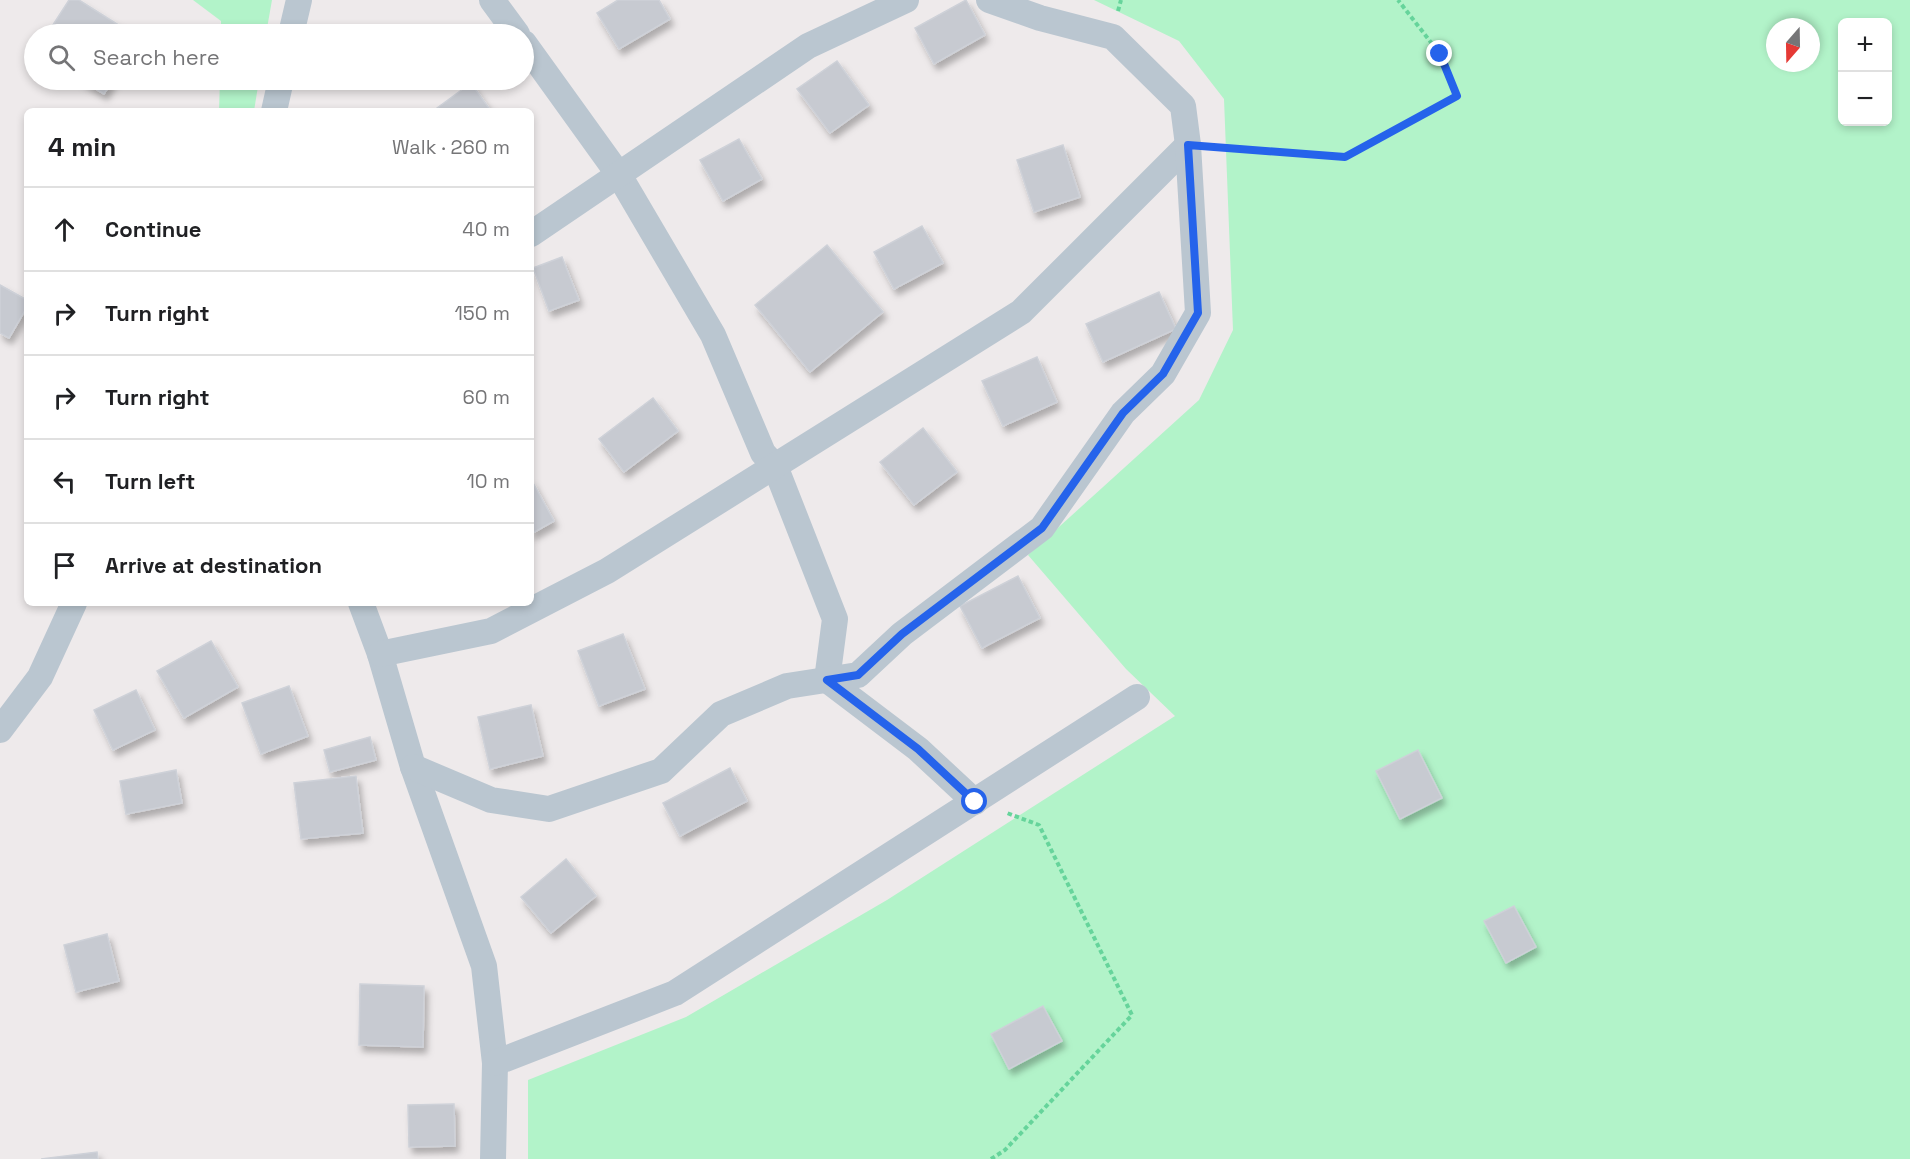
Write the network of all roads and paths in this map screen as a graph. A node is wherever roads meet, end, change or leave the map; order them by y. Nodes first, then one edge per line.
1 (299, 0) edge
2 (492, 0) edge
3 (906, 0) edge
4 (989, 0) edge
5 (1398, 0) edge
6 (293, 24) edge
7 (510, 24) edge
8 (534, 57) edge
9 (279, 90) edge
10 (275, 108) edge
11 (1188, 145) junction
12 (619, 175) junction
13 (534, 232) edge
14 (775, 466) junction
15 (73, 606) edge
16 (362, 606) edge
17 (380, 654) junction
18 (827, 680) junction
19 (1137, 697) dead end
20 (0, 730) edge
21 (413, 767) junction
22 (975, 802) junction
23 (495, 1063) junction
24 (494, 1159) edge
25 (991, 1159) edge

1 - 6 street
2 - 7 street
3 - 12 street
4 - 11 street
5 - 11 path
8 - 12 street
9 - 10 street
11 - 14 street
11 - 18 street
12 - 13 street
12 - 14 street
14 - 17 street
14 - 18 street
15 - 20 street
16 - 17 street
17 - 21 street
18 - 21 street
18 - 22 street
19 - 22 street
21 - 23 street
22 - 23 street
22 - 25 path
23 - 24 street

